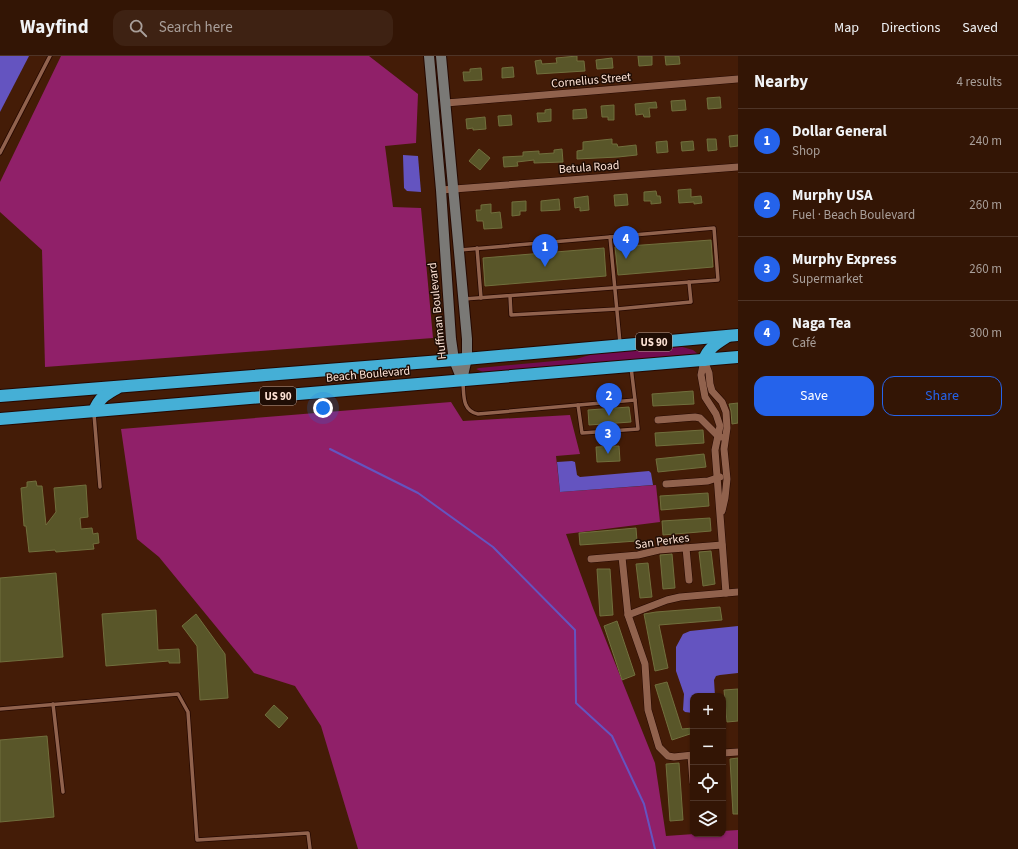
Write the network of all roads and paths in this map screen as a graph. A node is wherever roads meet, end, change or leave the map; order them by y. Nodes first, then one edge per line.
1 (50, 56) edge
2 (429, 56) edge
3 (441, 56) edge
4 (738, 79) edge
5 (446, 103) junction
6 (0, 152) edge
7 (738, 167) edge
8 (453, 189) junction
9 (441, 190) junction
10 (443, 212) junction
11 (610, 237) junction
12 (477, 248) junction
13 (458, 250) junction
14 (689, 282) junction
15 (615, 288) junction
16 (510, 296) junction
17 (481, 298) junction
18 (463, 300) junction
19 (617, 309) junction
20 (733, 335) edge
21 (683, 339) junction
22 (620, 344) junction
23 (738, 357) edge
24 (467, 358) junction
25 (454, 360) junction
26 (704, 360) junction
27 (631, 366) junction
28 (462, 380) junction
29 (120, 386) junction
30 (79, 390) junction
31 (0, 396) edge
32 (635, 400) junction
33 (578, 405) junction
34 (94, 411) junction
35 (0, 419) edge
36 (658, 420) dead end
37 (722, 437) junction
38 (726, 476) junction
39 (717, 478) junction
40 (666, 484) dead end
41 (100, 487) dead end
42 (720, 517) junction
43 (722, 545) junction
44 (686, 548) junction
45 (622, 557) junction
46 (590, 559) dead end
47 (689, 580) dead end
48 (738, 592) edge
49 (726, 593) junction
50 (628, 615) junction
51 (52, 704) junction
52 (0, 709) edge
53 (738, 752) edge
54 (726, 753) edge
55 (690, 755) edge
56 (63, 792) dead end
57 (310, 849) edge

1 - 6 lane
2 - 9 street, Huffman Boulevard
3 - 5 street, Huffman Boulevard
4 - 5 street, Cornelius Street
5 - 8 street, Huffman Boulevard
7 - 8 street, Betula Road
8 - 9 street, Betula Road
8 - 13 street, Huffman Boulevard
9 - 10 street, Huffman Boulevard
10 - 13 street
10 - 25 street, Huffman Boulevard
11 - 12 lane
11 - 14 lane
11 - 15 lane
12 - 13 lane
12 - 17 lane
13 - 18 street, Huffman Boulevard
14 - 15 lane
14 - 19 lane
15 - 16 lane
15 - 19 lane
16 - 17 lane
16 - 19 lane
17 - 18 lane
18 - 24 street, Huffman Boulevard
19 - 22 lane
20 - 21 highway, US 90
20 - 26 highway
21 - 22 highway, US 90
21 - 26 highway
22 - 24 highway, US 90
23 - 26 highway, Beach Boulevard / US 90
24 - 25 highway, US 90
24 - 28 street, Huffman Boulevard
25 - 28 street, Huffman Boulevard
25 - 29 highway, US 90
26 - 27 highway, Beach Boulevard / US 90
26 - 37 street
26 - 37 street
27 - 28 highway, Beach Boulevard / US 90
27 - 32 lane
28 - 33 lane
28 - 34 highway, Beach Boulevard / US 90
29 - 30 highway, US 90
29 - 34 highway
30 - 31 highway, US 90
30 - 34 highway
32 - 33 lane
32 - 33 lane
34 - 35 highway, Beach Boulevard / US 90
34 - 41 lane
36 - 37 street
37 - 38 street
37 - 39 street
38 - 39 street
38 - 42 street
39 - 40 street
39 - 42 street
42 - 43 street
43 - 44 street, San Perkes
43 - 49 street
44 - 45 street, San Perkes
44 - 47 street
45 - 46 street
45 - 50 street, San Perkes
48 - 49 street
49 - 50 street
50 - 55 street, San Perkes
51 - 52 lane
51 - 56 lane
51 - 57 lane
53 - 54 street

